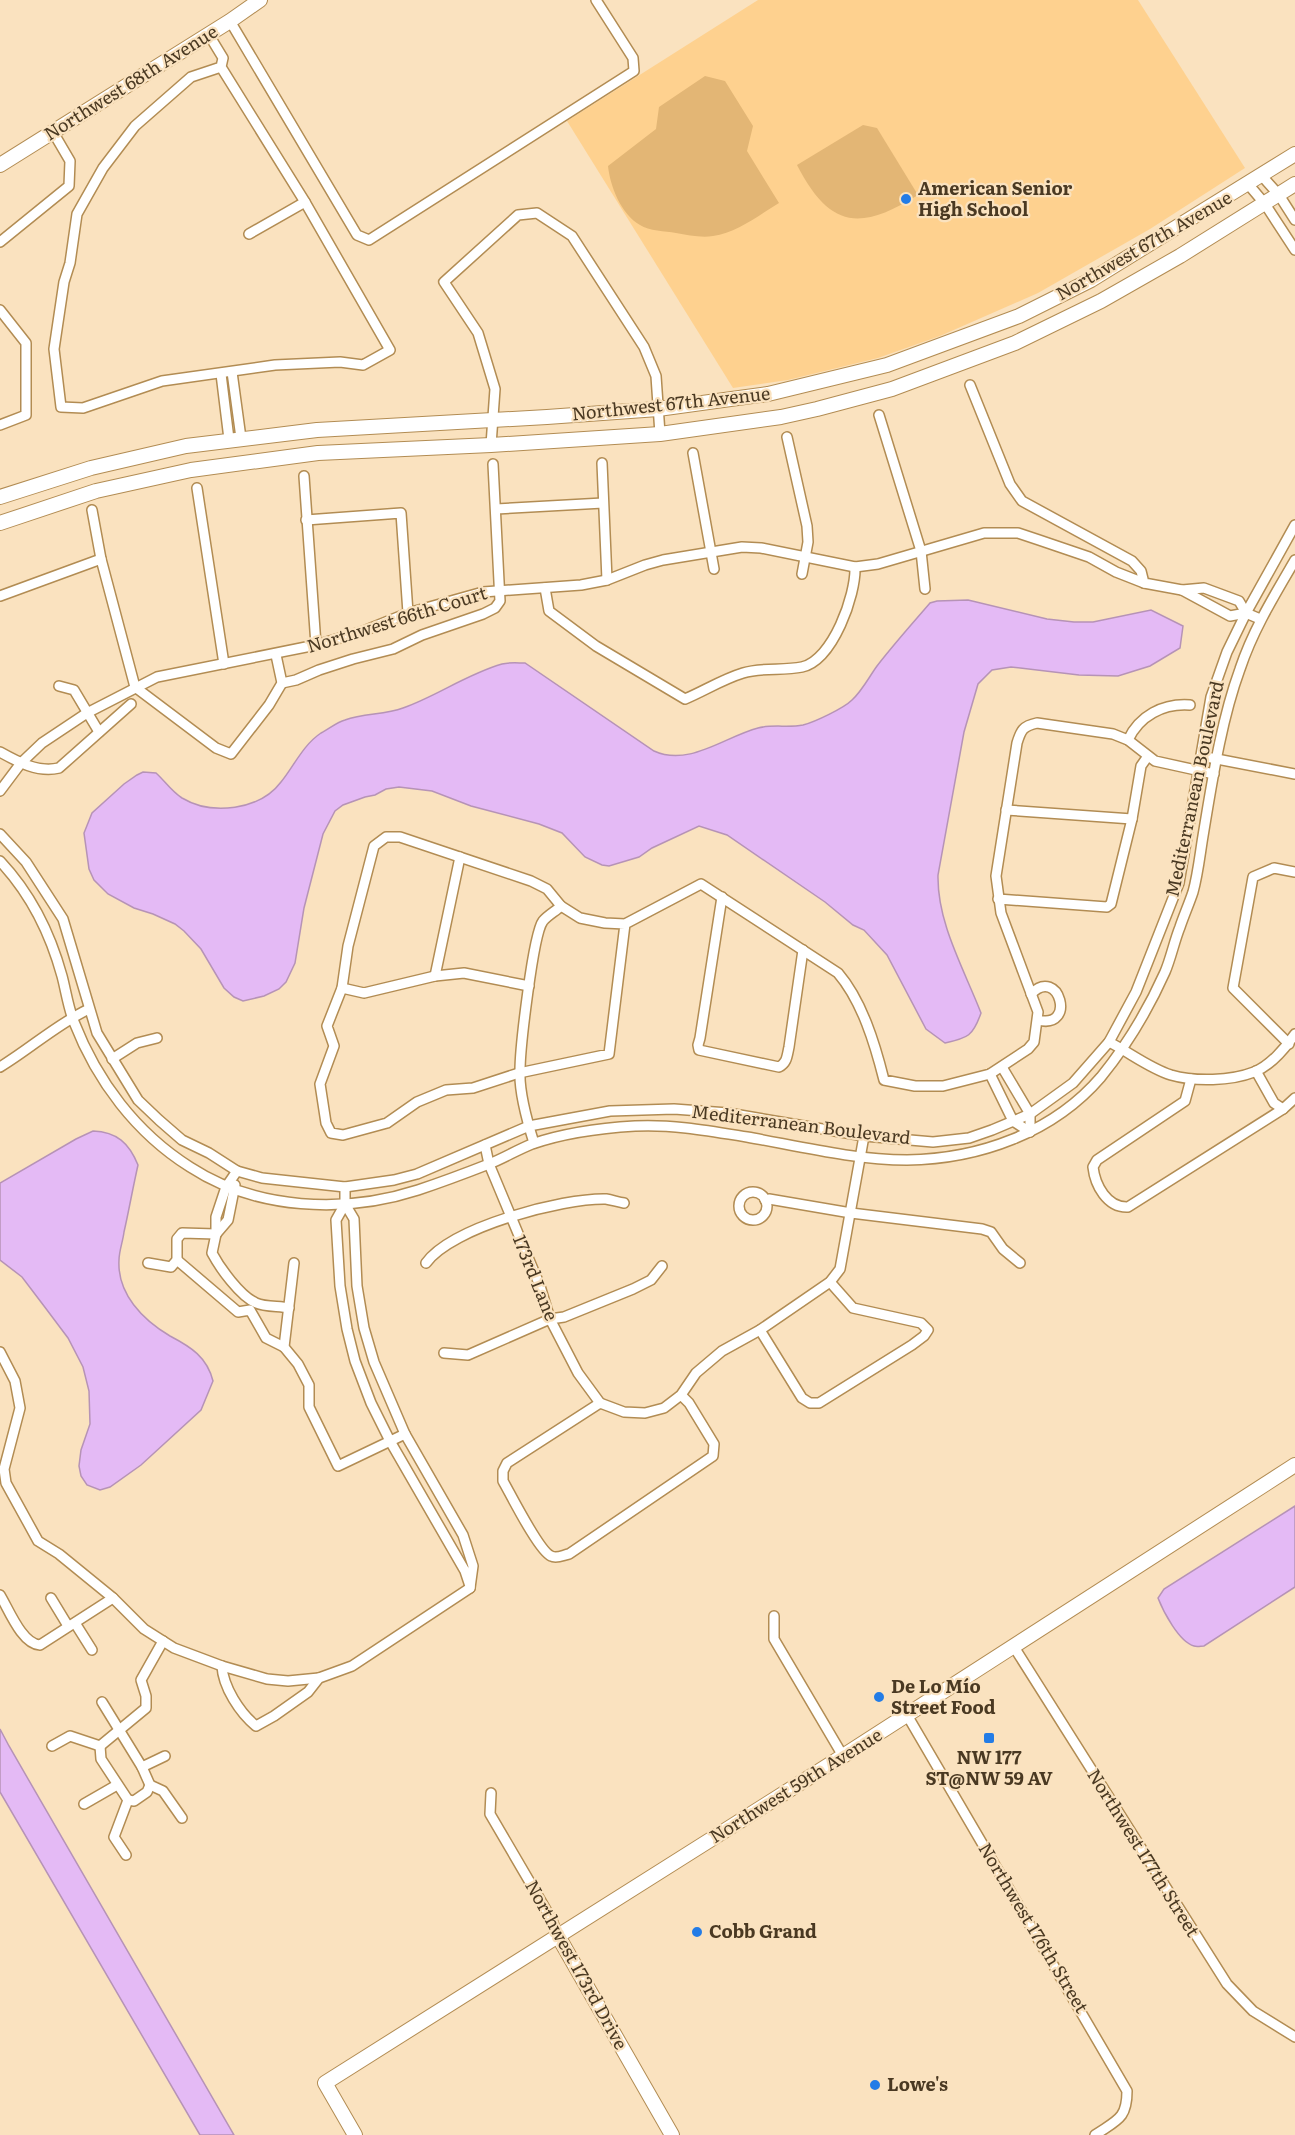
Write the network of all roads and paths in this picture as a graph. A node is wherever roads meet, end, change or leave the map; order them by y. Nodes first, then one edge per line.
1 (260, 0) edge
2 (596, 0) edge
3 (230, 21) junction
4 (209, 35) junction
5 (221, 68) junction
6 (53, 132) junction
7 (1295, 154) edge
8 (0, 165) edge
9 (1262, 176) junction
10 (1248, 184) junction
11 (1295, 184) edge
12 (1279, 195) junction
13 (305, 202) junction
14 (1265, 204) junction
15 (1295, 220) edge
16 (249, 234) dead end
17 (0, 242) edge
18 (1295, 250) edge
19 (0, 310) edge
20 (232, 372) junction
21 (221, 374) junction
22 (970, 385) dead end
23 (237, 402) junction
24 (225, 404) junction
25 (658, 409) junction
26 (879, 416) dead end
27 (494, 419) junction
28 (0, 425) edge
29 (660, 434) junction
30 (787, 437) dead end
31 (235, 439) junction
32 (491, 445) junction
33 (693, 453) dead end
34 (602, 463) dead end
35 (239, 464) junction
36 (493, 464) dead end
37 (304, 476) dead end
38 (197, 488) dead end
39 (0, 497) edge
40 (603, 503) junction
41 (496, 509) junction
42 (92, 510) dead end
43 (306, 520) junction
44 (0, 523) edge
45 (1295, 525) edge
46 (711, 551) junction
47 (921, 551) junction
48 (806, 557) junction
49 (101, 560) junction
50 (1295, 560) edge
51 (855, 567) junction
52 (714, 569) dead end
53 (802, 574) dead end
54 (607, 580) junction
55 (1144, 583) junction
56 (545, 588) junction
57 (925, 589) dead end
58 (499, 590) junction
59 (1182, 590) junction
60 (0, 596) edge
61 (408, 613) junction
62 (1246, 613) junction
63 (1260, 619) junction
64 (316, 645) junction
65 (276, 655) junction
66 (224, 664) junction
67 (282, 682) junction
68 (59, 686) dead end
69 (135, 687) junction
70 (131, 704) dead end
71 (1190, 705) dead end
72 (87, 713) junction
73 (99, 732) junction
74 (1128, 740) junction
75 (0, 752) edge
76 (1149, 756) junction
77 (1201, 756) junction
78 (1216, 759) junction
79 (21, 764) junction
80 (1199, 772) junction
81 (1214, 774) junction
82 (1295, 774) edge
83 (0, 791) edge
84 (1006, 810) junction
85 (1131, 819) junction
86 (0, 834) edge
87 (460, 857) junction
88 (0, 861) edge
89 (1295, 872) edge
90 (722, 897) junction
91 (998, 899) junction
92 (561, 906) junction
93 (625, 924) junction
94 (803, 950) junction
95 (435, 976) junction
96 (529, 986) junction
97 (342, 988) junction
98 (1031, 994) junction
99 (90, 1009) junction
100 (72, 1017) junction
101 (1038, 1020) junction
102 (1295, 1034) edge
103 (157, 1038) dead end
104 (1109, 1041) junction
105 (1288, 1044) junction
106 (1123, 1049) junction
107 (112, 1059) junction
108 (0, 1067) edge
109 (1002, 1067) junction
110 (1256, 1071) junction
111 (519, 1073) junction
112 (990, 1074) junction
113 (1191, 1078) junction
114 (1295, 1098) edge
115 (1283, 1109) junction
116 (1030, 1114) junction
117 (1013, 1121) junction
118 (529, 1126) junction
119 (1030, 1132) junction
120 (864, 1136) junction
121 (534, 1143) junction
122 (485, 1145) junction
123 (861, 1156) junction
124 (489, 1164) junction
125 (237, 1171) junction
126 (345, 1187) junction
127 (230, 1189) junction
128 (765, 1200) dead end
129 (624, 1203) dead end
130 (345, 1204) junction
131 (851, 1213) junction
132 (510, 1217) junction
133 (216, 1234) junction
134 (177, 1260) junction
135 (148, 1263) dead end
136 (294, 1263) dead end
137 (426, 1263) dead end
138 (1020, 1263) dead end
139 (662, 1266) dead end
140 (830, 1282) junction
141 (251, 1305) junction
142 (289, 1308) junction
143 (550, 1319) junction
144 (760, 1330) junction
145 (284, 1347) junction
146 (0, 1352) edge
147 (444, 1353) dead end
148 (681, 1395) junction
149 (600, 1403) junction
150 (405, 1434) junction
151 (390, 1442) junction
152 (1295, 1465) edge
153 (470, 1588) junction
154 (0, 1595) edge
155 (51, 1598) dead end
156 (113, 1598) junction
157 (774, 1616) dead end
158 (71, 1624) junction
159 (163, 1641) junction
160 (1014, 1647) junction
161 (92, 1650) dead end
162 (222, 1666) junction
163 (319, 1678) junction
164 (102, 1702) dead end
165 (907, 1715) junction
166 (120, 1729) junction
167 (52, 1746) dead end
168 (100, 1746) junction
169 (165, 1756) dead end
170 (843, 1756) junction
171 (142, 1767) junction
172 (117, 1785) junction
173 (150, 1785) junction
174 (490, 1793) dead end
175 (128, 1800) junction
176 (84, 1804) dead end
177 (182, 1818) dead end
178 (126, 1855) dead end
179 (558, 1936) junction
180 (1295, 2037) edge
181 (355, 2135) edge
182 (672, 2135) edge
183 (1095, 2135) edge

1 - 3 main road, Northwest 68th Avenue
2 - 3 street
3 - 4 main road, Northwest 68th Avenue
4 - 5 street
4 - 6 main road, Northwest 68th Avenue
5 - 13 street
5 - 21 street
6 - 8 main road, Northwest 68th Avenue
6 - 17 street
7 - 9 main road, Northwest 67th Avenue
9 - 10 main road, Northwest 67th Avenue
9 - 12 street
10 - 14 street
10 - 25 main road, Northwest 67th Avenue
11 - 12 main road, Northwest 67th Avenue
12 - 14 main road, Northwest 67th Avenue
12 - 15 street
13 - 16 street
13 - 20 street
14 - 18 street
14 - 29 main road, Northwest 67th Avenue
19 - 28 street
20 - 21 street
20 - 23 street
21 - 24 street
22 - 55 street
23 - 24 street
23 - 31 street
24 - 31 street
25 - 27 main road, Northwest 67th Avenue
25 - 27 street
25 - 29 street
26 - 47 street
27 - 31 main road, Northwest 67th Avenue
27 - 32 street
29 - 32 main road, Northwest 67th Avenue
30 - 48 street
31 - 35 main road
31 - 39 main road, Northwest 67th Avenue
32 - 35 main road, Northwest 67th Avenue
33 - 46 street
34 - 40 street
35 - 44 main road, Northwest 67th Avenue
36 - 41 street
37 - 43 street
38 - 66 street
40 - 41 street
40 - 54 street
41 - 58 street
42 - 49 street
43 - 61 street
43 - 64 street
45 - 62 street, Mediterranean Boulevard
46 - 48 street, Northwest 66th Court
46 - 52 street
46 - 54 street, Northwest 66th Court
47 - 51 street, Northwest 66th Court
47 - 55 street, Northwest 66th Court
47 - 57 street
48 - 51 street, Northwest 66th Court
48 - 53 street
49 - 60 street
49 - 69 street
50 - 63 street, Mediterranean Boulevard
51 - 56 street
54 - 56 street, Northwest 66th Court
55 - 59 street, Northwest 66th Court
56 - 58 street, Northwest 66th Court
58 - 61 street, Northwest 66th Court
58 - 67 street
59 - 62 street
59 - 62 street
61 - 64 street, Northwest 66th Court
62 - 63 street
62 - 77 street, Mediterranean Boulevard
63 - 78 street, Mediterranean Boulevard
64 - 65 street, Northwest 66th Court
65 - 66 street, Northwest 66th Court
65 - 67 street
66 - 69 street, Northwest 66th Court
67 - 69 street
68 - 72 street
69 - 72 street, Northwest 66th Court
70 - 73 street
71 - 74 street
72 - 73 street
72 - 79 street, Northwest 66th Court
73 - 79 street
74 - 76 street
74 - 84 street
75 - 79 street
76 - 80 street
76 - 85 street
77 - 78 street
77 - 80 street, Mediterranean Boulevard
78 - 81 street, Mediterranean Boulevard
78 - 82 street
79 - 83 street, Northwest 66th Court
80 - 81 street
80 - 104 street, Mediterranean Boulevard
81 - 106 street, Mediterranean Boulevard
84 - 85 street
84 - 91 street
85 - 91 street
86 - 99 street, Mediterranean Boulevard
87 - 92 street
87 - 95 street
87 - 97 street
88 - 100 street, Mediterranean Boulevard
89 - 105 street
90 - 93 street
90 - 94 street
90 - 94 street
91 - 98 street
92 - 93 street
92 - 96 street
93 - 111 street
94 - 112 street
95 - 96 street
95 - 97 street
96 - 111 street
97 - 111 street
98 - 101 street
98 - 101 street
99 - 100 street
99 - 107 street, Mediterranean Boulevard
100 - 108 street
100 - 127 street, Mediterranean Boulevard
101 - 109 street
102 - 105 street
103 - 107 street
104 - 106 street
104 - 116 street, Mediterranean Boulevard
105 - 110 street
106 - 113 street
106 - 119 street, Mediterranean Boulevard
107 - 125 street, Mediterranean Boulevard
109 - 112 street
109 - 116 street
110 - 113 street
110 - 115 street
111 - 118 street
112 - 117 street
113 - 115 street
114 - 115 street
116 - 117 street, Mediterranean Boulevard
116 - 119 street
117 - 119 street
117 - 120 street, Mediterranean Boulevard
118 - 120 street, Mediterranean Boulevard
118 - 121 street
118 - 122 street, Mediterranean Boulevard
119 - 123 street, Mediterranean Boulevard
120 - 123 street
121 - 123 street, Mediterranean Boulevard
121 - 124 street, Mediterranean Boulevard
122 - 124 street, 173rd Lane
122 - 126 street, Mediterranean Boulevard
123 - 131 street
124 - 130 street, Mediterranean Boulevard
124 - 132 street, 173rd Lane
125 - 126 street, Mediterranean Boulevard
125 - 127 street
126 - 130 street
127 - 130 street, Mediterranean Boulevard
127 - 133 street
128 - 131 street
129 - 132 street
130 - 150 street
130 - 151 street
131 - 138 street
131 - 140 street
132 - 137 street
132 - 143 street, 173rd Lane
133 - 134 street
133 - 141 street
134 - 135 street
134 - 141 street
136 - 142 street
139 - 143 street
140 - 144 street
140 - 144 street
141 - 142 street
141 - 145 street
142 - 145 street
143 - 147 street
143 - 149 street, 173rd Lane
144 - 148 street
145 - 151 street
146 - 156 street
148 - 149 street
148 - 149 street
150 - 151 street
150 - 153 street
151 - 153 street
152 - 160 main road, Northwest 59th Avenue
153 - 163 street
154 - 158 street
155 - 158 street
156 - 158 street
156 - 159 street
157 - 170 street
158 - 161 street
159 - 162 street
159 - 166 street
160 - 165 main road, Northwest 59th Avenue
160 - 180 street, Northwest 177th Street
162 - 163 street
162 - 163 street
164 - 166 street
165 - 170 main road, Northwest 59th Avenue
165 - 183 street, Northwest 176th Street
166 - 168 street
166 - 171 street
167 - 168 street
168 - 172 street
169 - 171 street
170 - 179 main road, Northwest 59th Avenue
171 - 173 street
172 - 175 street
172 - 176 street
173 - 175 street
173 - 177 street
174 - 179 street, Northwest 173rd Drive
175 - 178 street
179 - 181 main road, Northwest 59th Avenue
179 - 182 main road, Northwest 173rd Drive

